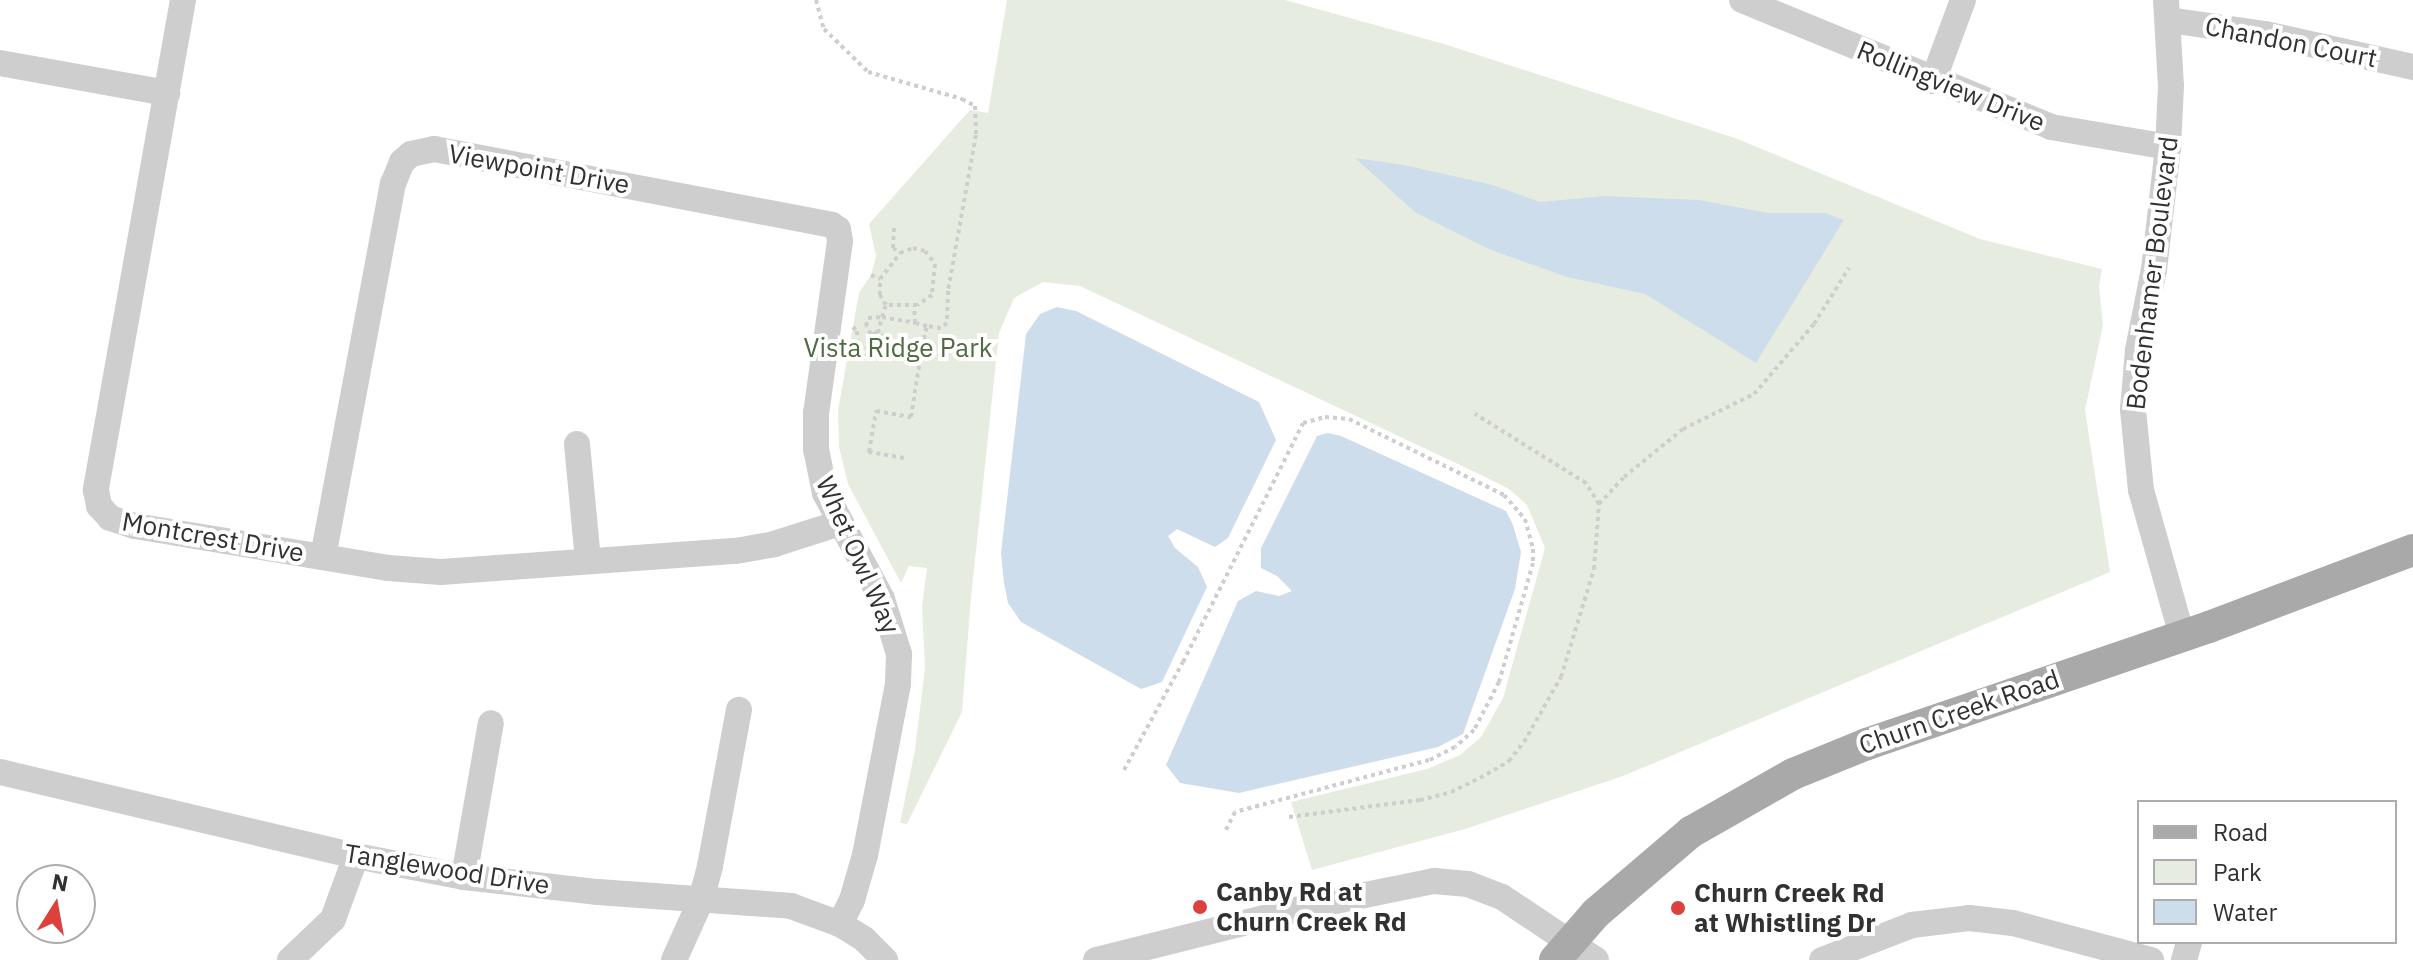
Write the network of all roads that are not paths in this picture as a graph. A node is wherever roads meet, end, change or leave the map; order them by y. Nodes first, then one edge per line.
1 (183, 0) edge
2 (1742, 0) edge
3 (1963, 0) edge
4 (2168, 10) edge
5 (0, 63) edge
6 (2413, 67) edge
7 (1933, 81) junction
8 (167, 93) junction
9 (2168, 147) junction
10 (838, 229) joint
11 (577, 444) dead end
12 (840, 523) junction
13 (2413, 550) edge
14 (323, 557) junction
15 (588, 560) junction
16 (2182, 636) junction
17 (739, 710) dead end
18 (491, 723) dead end
19 (0, 772) edge
20 (356, 856) junction
21 (464, 877) junction
22 (701, 900) junction
23 (840, 924) junction
24 (1574, 954) edge
25 (292, 959) edge
26 (674, 960) edge
27 (885, 960) edge
28 (1096, 960) edge
29 (1822, 960) edge
30 (2151, 960) edge

1 - 8 street, Montcrest Drive
2 - 7 street, Rollingview Drive
3 - 7 street
4 - 6 street, Chandon Court
4 - 9 street, Bodenhamer Boulevard
5 - 8 street
7 - 9 street, Rollingview Drive
8 - 14 street, Montcrest Drive
9 - 16 street, Bodenhamer Boulevard
10 - 12 street, Whet Owl Way
10 - 14 street, Viewpoint Drive
11 - 15 street
12 - 15 street, Montcrest Drive
12 - 23 street, Whet Owl Way
13 - 16 main road, Churn Creek Road
14 - 15 street, Montcrest Drive
16 - 24 main road, Churn Creek Road
17 - 22 street
18 - 21 street
19 - 20 street, Tanglewood Drive
20 - 21 street, Tanglewood Drive
20 - 25 street
21 - 22 street, Tanglewood Drive
22 - 23 street, Tanglewood Drive
22 - 26 street
23 - 27 street, Tanglewood Drive
24 - 28 street
29 - 30 street

